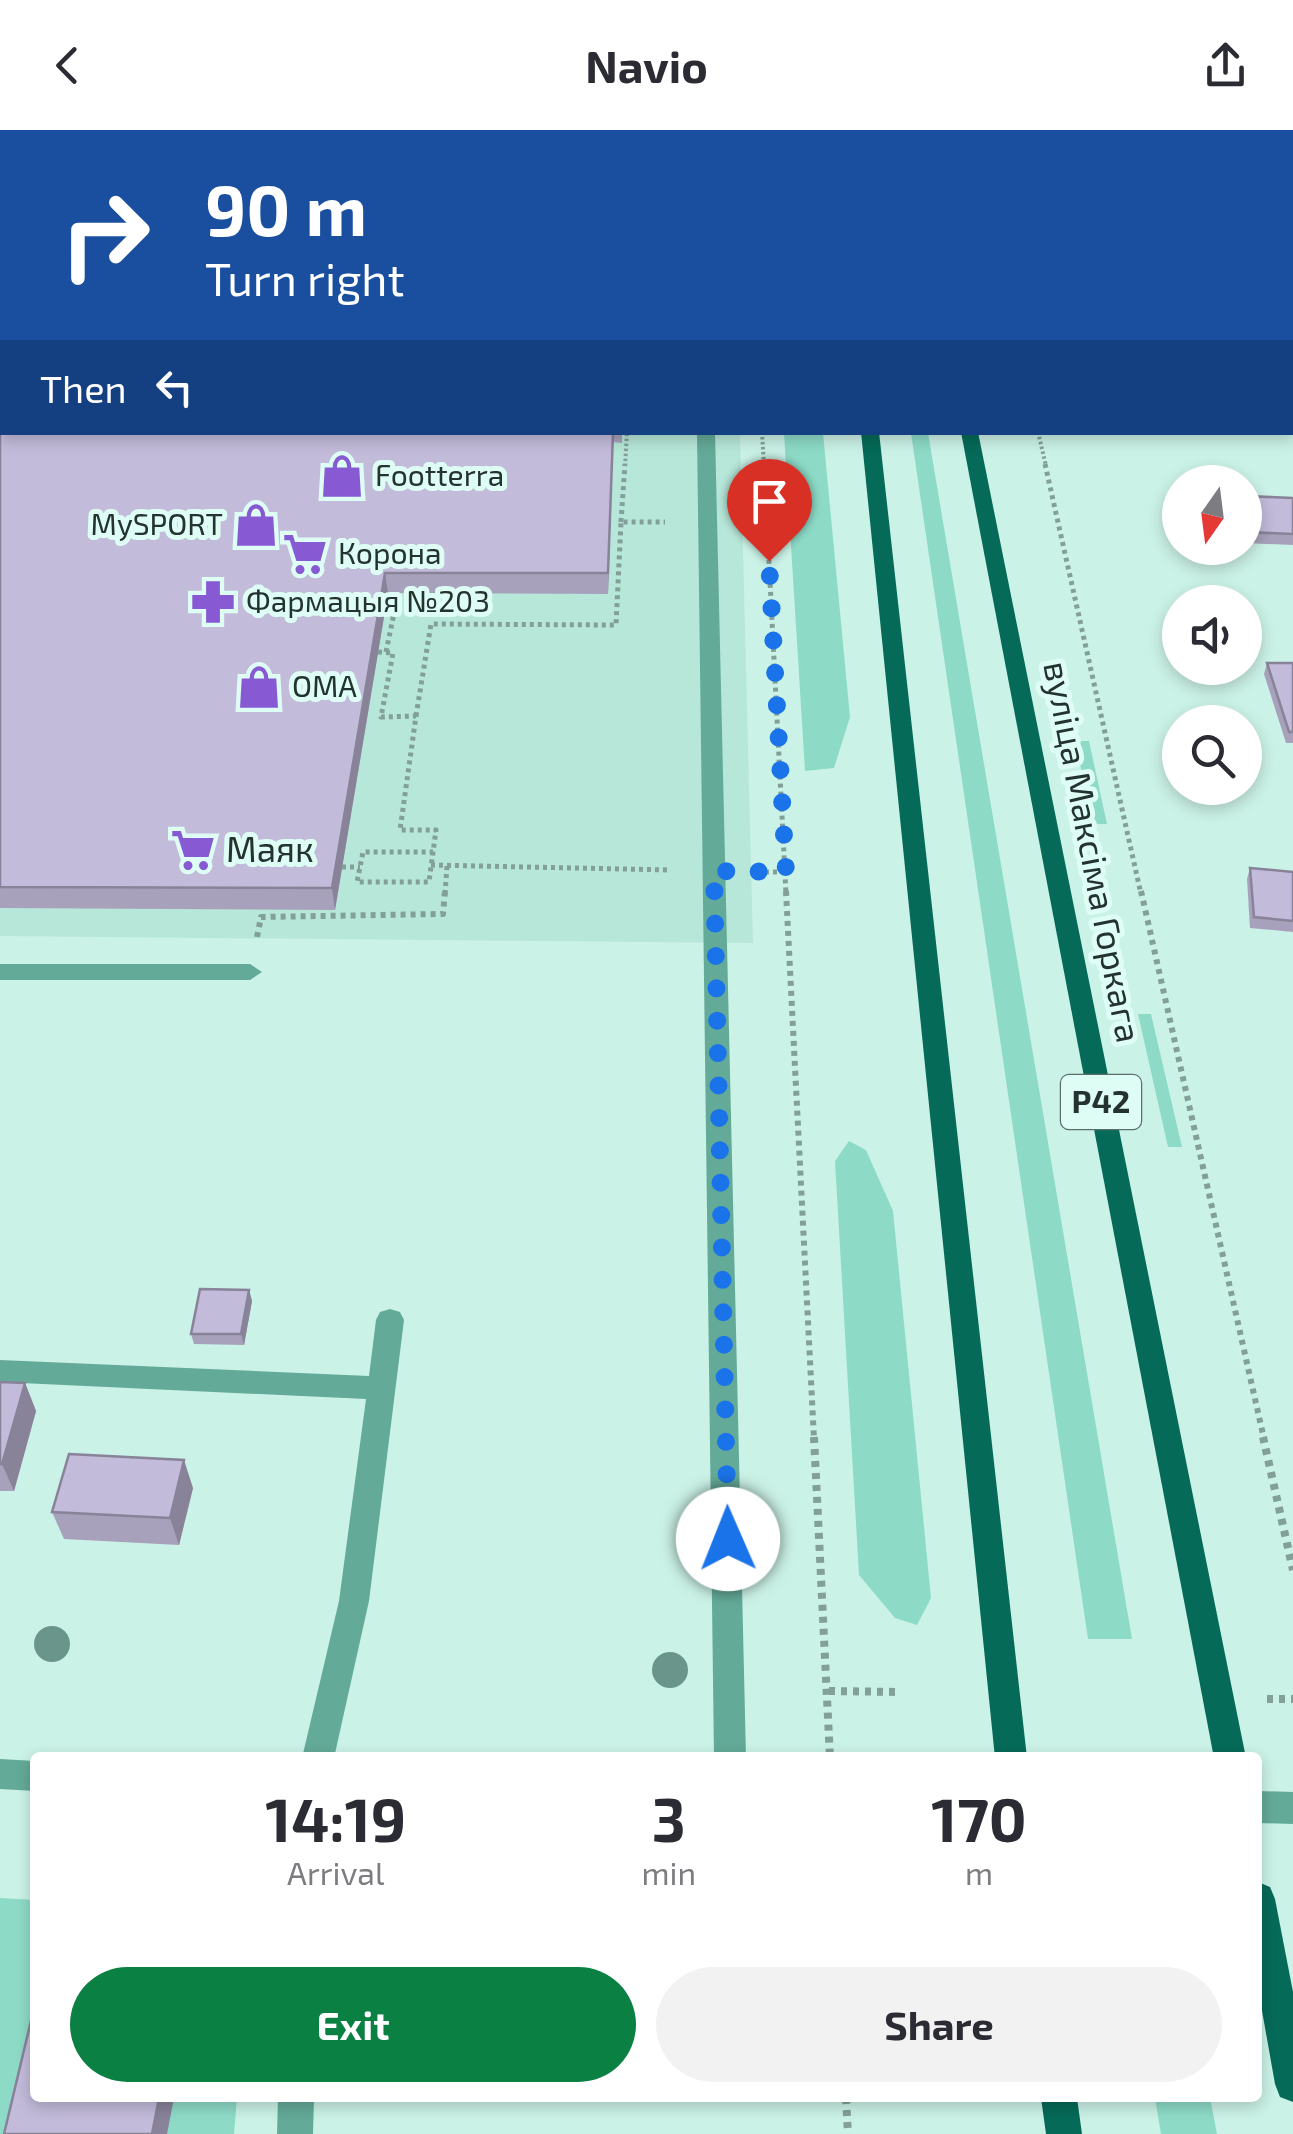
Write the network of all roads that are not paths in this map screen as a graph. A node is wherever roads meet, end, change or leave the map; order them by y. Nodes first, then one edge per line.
1 (706, 435) edge
2 (870, 435) edge
3 (970, 435) edge
4 (0, 972) edge
5 (250, 972) road end
6 (390, 1320) dead end
7 (0, 1372) edge
8 (381, 1388) junction
9 (319, 1752) edge
10 (730, 1752) edge
11 (1009, 1752) edge
12 (1229, 1752) edge
13 (0, 1774) edge
14 (30, 1776) edge
15 (1262, 1807) edge
16 (1293, 1808) edge
17 (1262, 1921) edge
18 (1293, 2084) edge
19 (296, 2102) edge
20 (1060, 2102) edge
21 (294, 2134) edge
22 (1064, 2134) edge

1 - 10 street
2 - 11 main road
3 - 12 main road, вуліца Максіма Горкага / Р42
4 - 5 street
6 - 8 street
7 - 8 street
8 - 9 street
13 - 14 street
15 - 16 street
17 - 18 main road
19 - 21 street
20 - 22 main road

